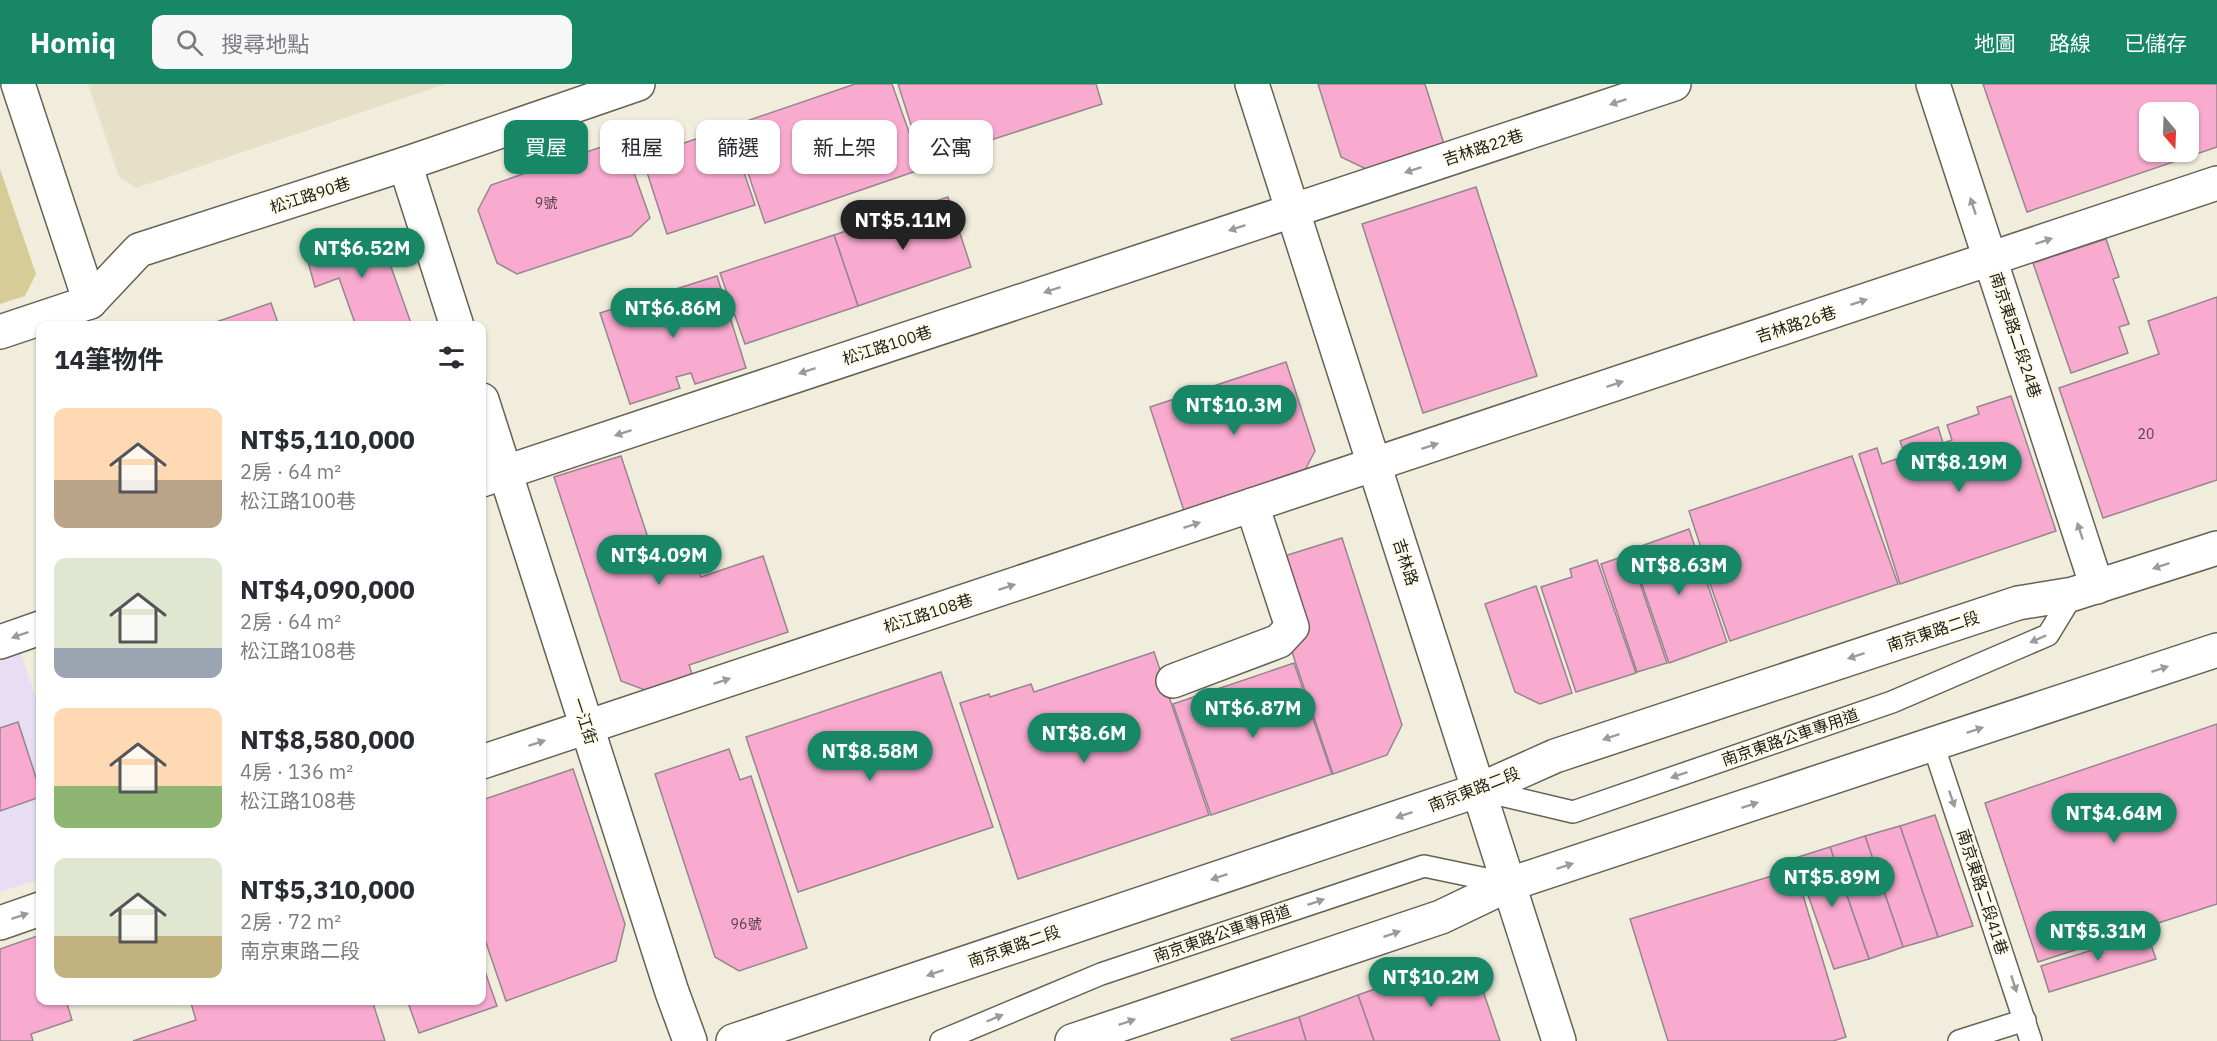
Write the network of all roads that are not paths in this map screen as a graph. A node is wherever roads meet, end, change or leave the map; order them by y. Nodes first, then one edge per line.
1 (17, 84) edge
2 (638, 84) edge
3 (1252, 84) edge
4 (1674, 84) edge
5 (1934, 84) edge
6 (0, 89) edge
7 (405, 164) junction
8 (2217, 183) edge
9 (1293, 209) junction
10 (1991, 259) junction
11 (90, 302) junction
12 (455, 321) edge
13 (0, 332) edge
14 (486, 428) edge
15 (1374, 464) junction
16 (493, 476) edge
17 (1252, 505) junction
18 (2217, 548) edge
19 (2085, 591) junction
20 (36, 629) edge
21 (0, 642) edge
22 (2217, 650) edge
23 (1173, 681) dead end
24 (587, 726) junction
25 (1933, 744) junction
26 (486, 761) edge
27 (1479, 789) junction
28 (1510, 884) junction
29 (36, 910) edge
30 (0, 923) edge
31 (2025, 1020) junction
32 (690, 1041) edge
33 (733, 1041) edge
34 (941, 1041) edge
35 (1072, 1041) edge
36 (1559, 1041) edge
37 (1959, 1041) edge
38 (2031, 1041) edge

1 - 6 street
1 - 11 street
2 - 7 street, 松江路90巷
3 - 9 street, 吉林路
4 -> 9 street, 吉林路22巷
10 -> 5 street, 南京東路二段24巷
7 - 11 street, 松江路90巷
7 - 12 street
10 -> 8 street, 吉林路26巷
9 - 15 street, 吉林路
9 -> 16 street, 松江路100巷
15 -> 10 street, 吉林路26巷
19 -> 10 street, 南京東路二段24巷
11 - 13 street, 松江路90巷
14 - 16 street, 一江街
15 - 17 street, 松江路108巷
15 - 27 street, 吉林路
16 - 24 street, 一江街
17 - 23 street
24 -> 17 street, 松江路108巷
18 -> 19 street, 南京東路二段
19 -> 27 street, 南京東路二段
19 -> 27 lane, 南京東路公車專用道
20 -> 21 street
25 -> 22 street
26 -> 24 street, 松江路108巷
24 - 32 street, 一江街
28 -> 25 street
25 -> 31 lane, 南京東路二段41巷
27 - 28 street, 吉林路
27 -> 33 street, 南京東路二段
34 -> 28 lane, 南京東路公車專用道
35 -> 28 street
28 - 36 street, 吉林路
30 -> 29 street
31 - 37 lane
31 - 38 lane, 南京東路二段41巷

